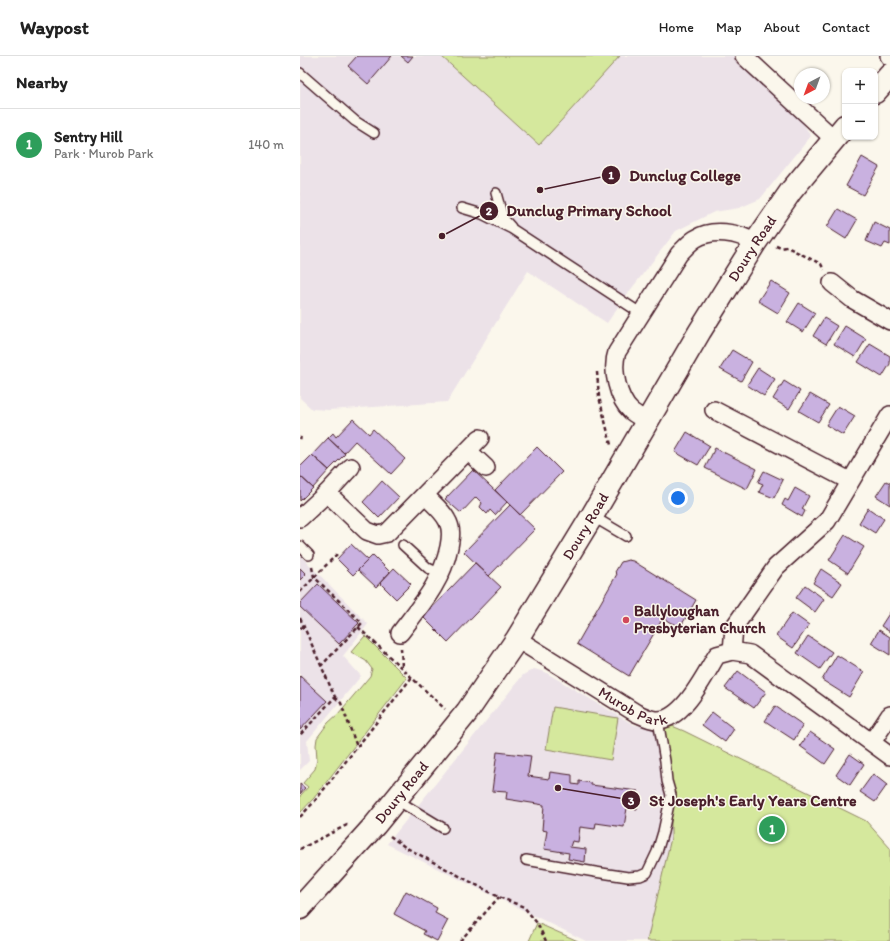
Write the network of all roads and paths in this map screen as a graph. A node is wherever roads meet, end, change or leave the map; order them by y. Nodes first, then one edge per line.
1 (744, 56) edge
2 (300, 72) edge
3 (890, 75) edge
4 (878, 89) edge
5 (839, 132) edge
6 (374, 133) dead end
7 (496, 193) dead end
8 (462, 208) dead end
9 (512, 229) junction
10 (757, 240) junction
11 (832, 283) joint
12 (642, 314) junction
13 (890, 321) edge
14 (598, 370) dead end
15 (714, 410) dead end
16 (890, 415) edge
17 (647, 422) junction
18 (480, 438) dead end
19 (610, 450) dead end
20 (468, 451) junction
21 (351, 467) dead end
22 (486, 468) dead end
23 (850, 481) junction
24 (327, 493) junction
25 (424, 495) junction
26 (592, 516) junction
27 (300, 518) edge
28 (626, 536) dead end
29 (403, 545) dead end
30 (300, 546) edge
31 (338, 553) dead end
32 (309, 555) joint
33 (441, 574) junction
34 (314, 577) junction
35 (300, 592) edge
36 (300, 618) edge
37 (304, 627) junction
38 (300, 628) edge
39 (358, 628) junction
40 (400, 633) dead end
41 (517, 639) junction
42 (732, 651) junction
43 (321, 666) junction
44 (412, 677) junction
45 (335, 697) junction
46 (449, 712) dead end
47 (890, 715) edge
48 (658, 720) junction
49 (300, 735) edge
50 (872, 742) junction
51 (357, 747) junction
52 (890, 756) edge
53 (397, 799) junction
54 (300, 817) edge
55 (375, 825) junction
56 (352, 826) dead end
57 (443, 828) dead end
58 (300, 849) edge
59 (526, 860) dead end
60 (499, 897) junction
61 (300, 908) edge
62 (460, 941) edge
63 (546, 941) edge

1 - 5 street
2 - 6 lane
3 - 4 street
5 - 10 street, Doury Road
7 - 9 lane
8 - 9 lane
9 - 12 lane
10 - 11 path
10 - 12 street
10 - 17 street, Doury Road
11 - 13 street
12 - 17 street
14 - 19 path
15 - 23 street
16 - 23 street
17 - 26 street, Doury Road
18 - 20 street
20 - 22 street
20 - 25 street
21 - 24 street
23 - 42 street
24 - 25 street
24 - 27 street
25 - 33 street
26 - 28 lane
26 - 41 street, Doury Road
29 - 33 lane
30 - 32 lane
31 - 34 path
32 - 34 path
33 - 40 street
34 - 35 path
34 - 39 path
36 - 37 path
37 - 38 path
37 - 43 path
39 - 43 path
39 - 44 path
41 - 48 street, Murob Park
41 - 53 street, Doury Road
42 - 48 street, Murob Park
42 - 50 street
43 - 45 path
44 - 46 path
44 - 51 path
45 - 49 path
45 - 51 path
47 - 50 street
48 - 59 lane
50 - 52 street
51 - 54 path
53 - 55 street, Doury Road
53 - 57 lane
55 - 60 path
55 - 61 street, Doury Road
56 - 58 path
60 - 62 path
60 - 63 path

